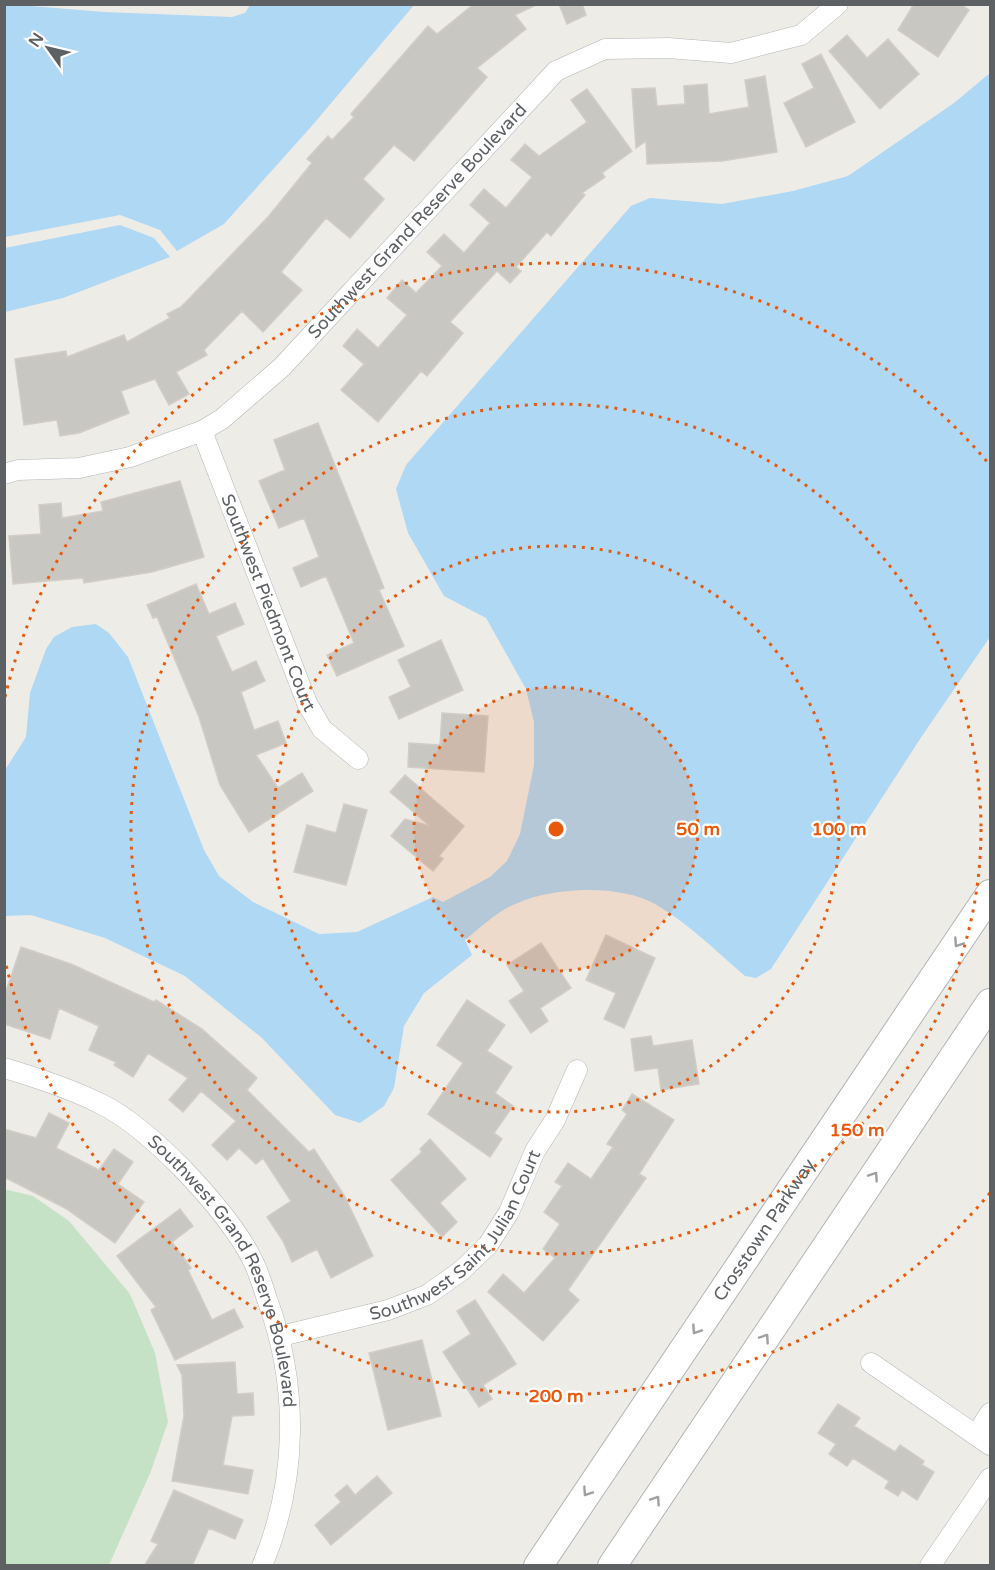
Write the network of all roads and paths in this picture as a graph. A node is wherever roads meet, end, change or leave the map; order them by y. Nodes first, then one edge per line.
1 (838, 4) edge
2 (202, 431) junction
3 (4, 474) edge
4 (358, 759) dead end
5 (990, 894) edge
6 (990, 1003) edge
7 (4, 1068) edge
8 (577, 1070) dead end
9 (281, 1336) junction
10 (871, 1363) dead end
11 (990, 1413) edge
12 (983, 1440) edge
13 (990, 1478) edge
14 (262, 1566) edge
15 (538, 1566) edge
16 (612, 1566) edge
17 (930, 1566) edge

1 - 2 street, Southwest Grand Reserve Boulevard
2 - 3 street, Southwest Grand Reserve Boulevard
2 - 4 street, Southwest Piedmont Court
5 -> 15 main road, Crosstown Parkway
16 -> 6 main road
7 - 9 street, Southwest Grand Reserve Boulevard
8 - 9 street, Southwest Saint Julian Court
9 - 14 street, Southwest Grand Reserve Boulevard
10 - 12 street
11 - 12 street
13 - 17 street

